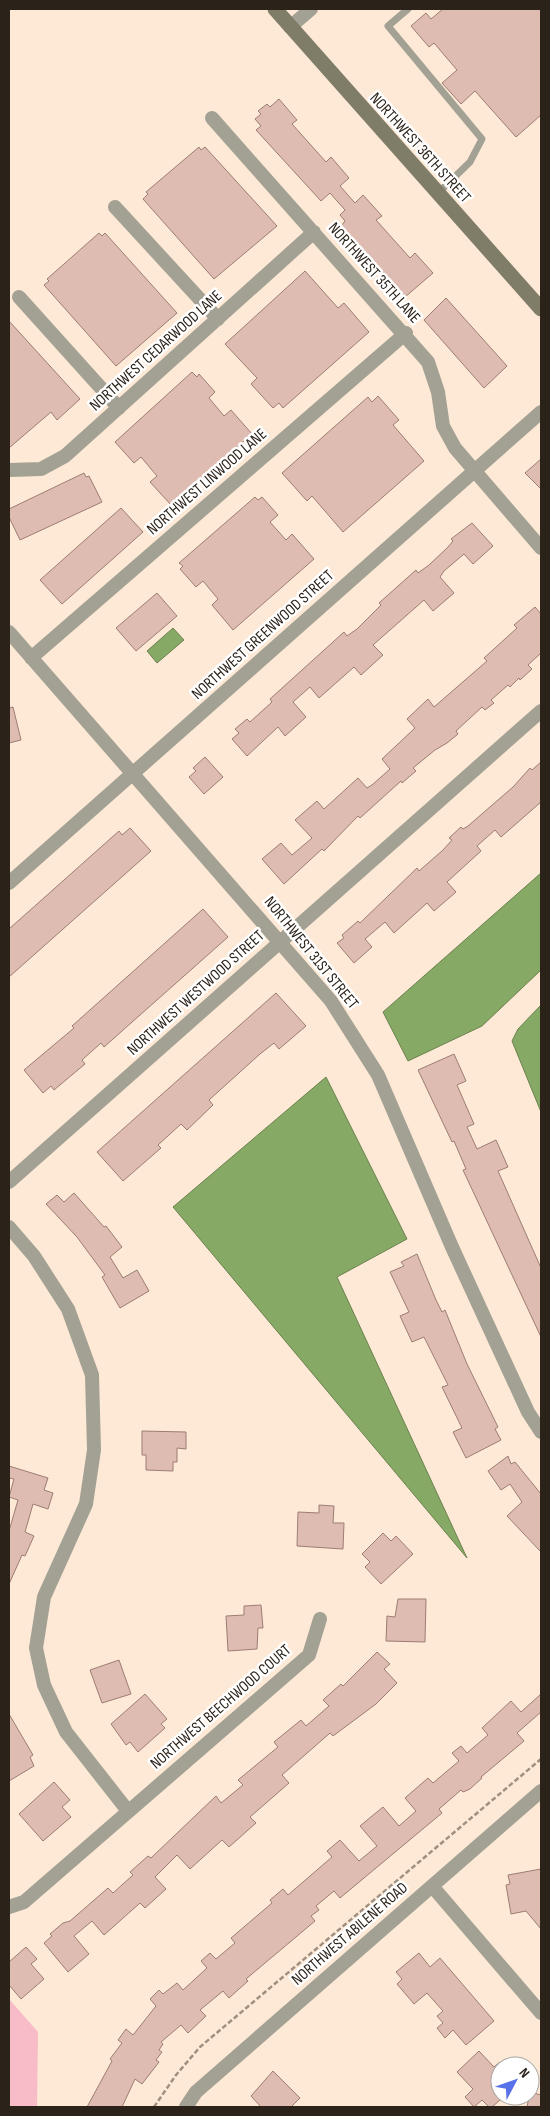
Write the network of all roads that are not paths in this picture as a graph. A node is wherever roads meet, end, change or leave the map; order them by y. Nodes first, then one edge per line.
1 (274, 9) edge
2 (311, 9) edge
3 (408, 9) edge
4 (290, 27) junction
5 (212, 118) dead end
6 (437, 194) junction
7 (115, 207) dead end
8 (314, 232) junction
9 (19, 297) dead end
10 (541, 309) edge
11 (218, 319) junction
12 (406, 333) junction
13 (119, 408) junction
14 (541, 412) edge
15 (9, 470) edge
16 (474, 472) junction
17 (541, 548) edge
18 (9, 632) edge
19 (31, 658) junction
20 (541, 711) edge
21 (134, 773) junction
22 (9, 884) edge
23 (281, 941) junction
24 (9, 1182) edge
25 (9, 1228) edge
26 (541, 1432) edge
27 (320, 1619) dead end
28 (541, 1791) edge
29 (128, 1811) junction
30 (432, 1886) junction
31 (9, 1907) edge
32 (541, 2013) edge
33 (186, 2107) edge

1 - 4 main road, NORTHWEST 36TH STREET
2 - 4 street
3 - 6 lane
4 - 6 main road, NORTHWEST 36TH STREET
5 - 8 street, NORTHWEST 35TH LANE
6 - 10 main road, NORTHWEST 36TH STREET
7 - 11 street
8 - 11 street, NORTHWEST CEDARWOOD LANE
8 - 12 street, NORTHWEST 35TH LANE
9 - 13 street
11 - 13 street, NORTHWEST CEDARWOOD LANE
12 - 16 street, NORTHWEST 35TH LANE
12 - 19 street, NORTHWEST LINWOOD LANE
13 - 15 street, NORTHWEST CEDARWOOD LANE
14 - 16 street, NORTHWEST GREENWOOD STREET
16 - 17 street
16 - 21 street, NORTHWEST GREENWOOD STREET
18 - 19 street, NORTHWEST 31ST STREET
19 - 21 street, NORTHWEST 31ST STREET
20 - 23 street, NORTHWEST WESTWOOD STREET
21 - 22 street, NORTHWEST GREENWOOD STREET
21 - 23 street, NORTHWEST 31ST STREET
23 - 24 street, NORTHWEST WESTWOOD STREET
23 - 26 street, NORTHWEST 31ST STREET
25 - 29 street
27 - 29 street, NORTHWEST BEECHWOOD COURT
28 - 30 street, NORTHWEST ABILENE ROAD
29 - 31 street, NORTHWEST BEECHWOOD COURT
30 - 32 street
30 - 33 street, NORTHWEST ABILENE ROAD

